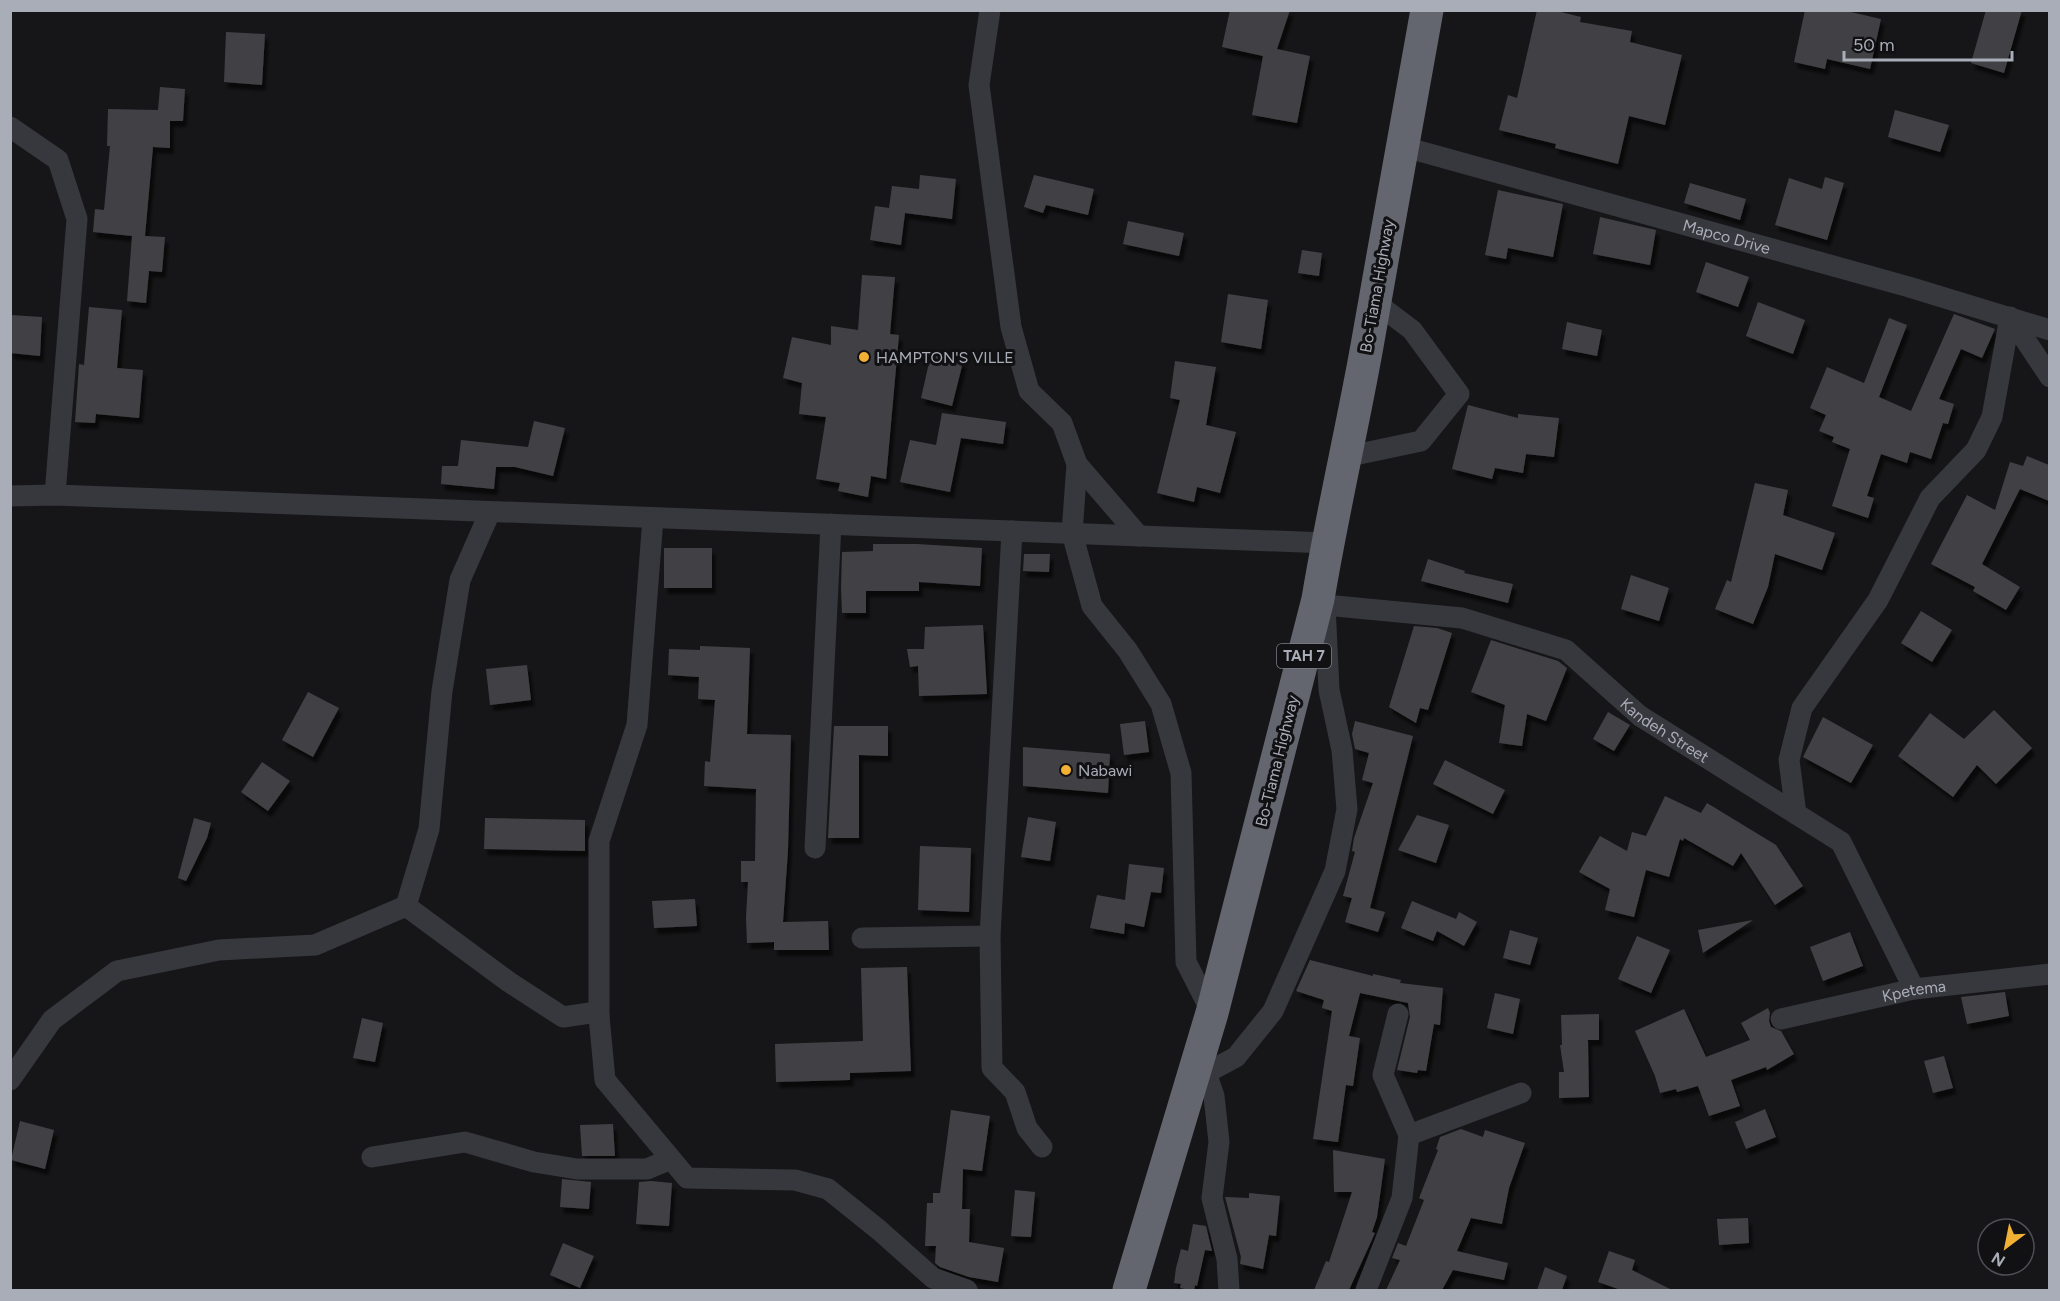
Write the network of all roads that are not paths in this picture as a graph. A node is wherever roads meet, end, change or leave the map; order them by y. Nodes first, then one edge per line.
1 (990, 10) edge
2 (1427, 10) edge
3 (10, 127) edge
4 (1401, 146) junction
5 (1375, 302) junction
6 (2010, 317) junction
7 (2049, 330) edge
8 (2049, 376) edge
9 (1345, 457) junction
10 (1077, 464) junction
11 (55, 495) junction
12 (10, 496) edge
13 (490, 512) junction
14 (653, 518) junction
15 (831, 524) junction
16 (1012, 531) junction
17 (1072, 534) junction
18 (1139, 536) junction
19 (1327, 543) junction
20 (1321, 602) junction
21 (1796, 814) junction
22 (815, 848) dead end
23 (406, 906) junction
24 (990, 936) junction
25 (861, 938) dead end
26 (2049, 974) edge
27 (1914, 988) junction
28 (1212, 1013) junction
29 (1398, 1014) dead end
30 (599, 1016) junction
31 (1781, 1019) dead end
32 (1200, 1074) junction
33 (10, 1080) edge
34 (1521, 1093) dead end
35 (1408, 1135) junction
36 (1042, 1147) dead end
37 (372, 1157) dead end
38 (671, 1159) junction
39 (968, 1290) edge
40 (1130, 1290) edge
41 (1229, 1290) edge
42 (1366, 1290) edge

1 - 10 street
2 - 4 highway, Bo-Tiama Highway / TAH 7
3 - 11 street
4 - 5 highway, Bo-Tiama Highway / TAH 7
4 - 6 street, Mapco Drive
5 - 9 highway, Bo-Tiama Highway / TAH 7
5 - 9 street
6 - 7 street, Mapco Drive
6 - 8 street
6 - 21 street
9 - 19 highway, Bo-Tiama Highway / TAH 7
10 - 17 street
10 - 18 street
11 - 12 street
11 - 13 street
13 - 14 street
13 - 23 street
14 - 15 street
14 - 30 street
15 - 16 street
15 - 22 street
16 - 17 street
16 - 24 street
17 - 18 street
17 - 28 street
18 - 19 street
19 - 20 highway, Bo-Tiama Highway / TAH 7
20 - 21 street, Kandeh Street
20 - 28 highway, Bo-Tiama Highway / TAH 7
20 - 32 street
21 - 27 street, Kandeh Street
23 - 30 street
23 - 33 street
24 - 25 street
24 - 36 street
26 - 27 street, Kpetema
27 - 31 street, Kpetema
28 - 32 highway, Bo-Tiama Highway / TAH 7
29 - 35 street
30 - 38 street
32 - 40 highway, Bo-Tiama Highway / TAH 7
32 - 41 street
34 - 35 street
35 - 42 street
37 - 38 street
38 - 39 street

